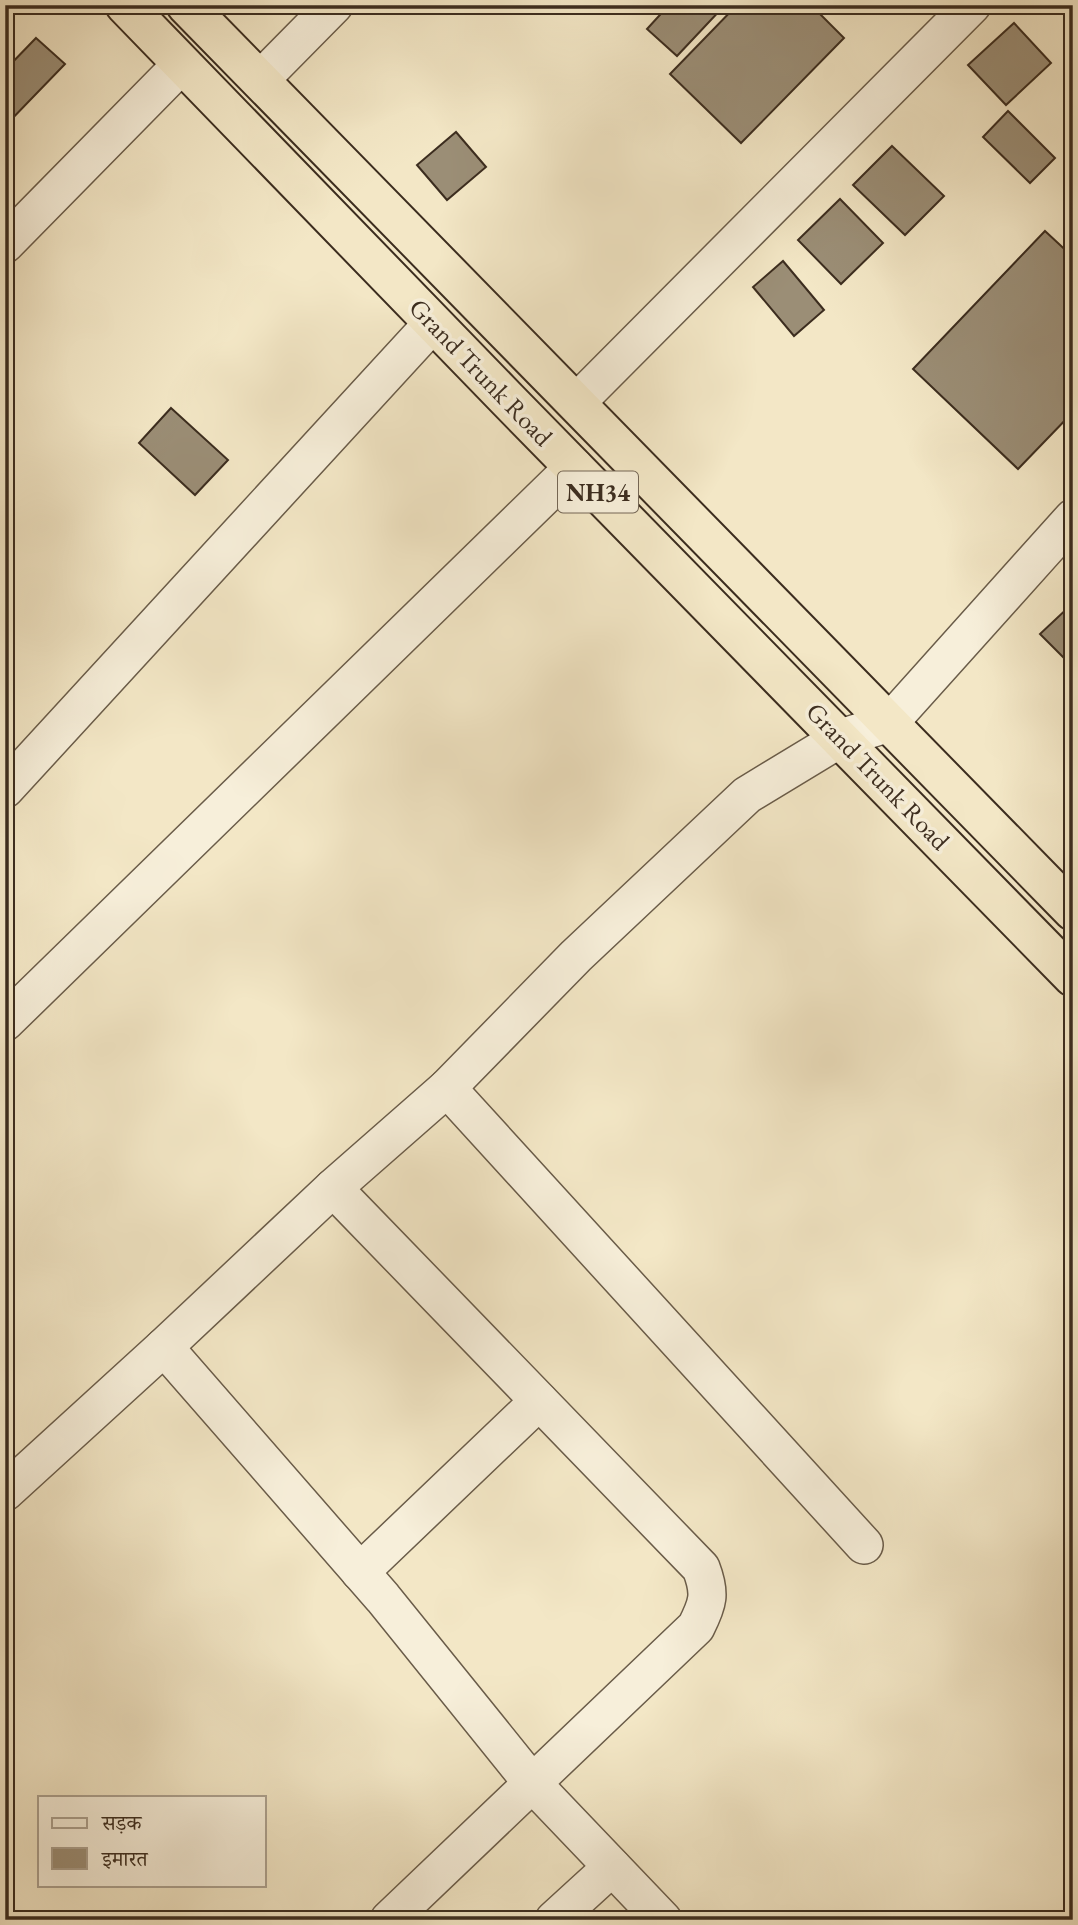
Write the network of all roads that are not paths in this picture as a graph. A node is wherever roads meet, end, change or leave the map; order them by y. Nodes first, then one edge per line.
1 (125, 5) edge
2 (186, 5) edge
3 (334, 5) edge
4 (972, 5) edge
5 (182, 64) junction
6 (260, 80) junction
7 (5, 244) edge
8 (433, 323) junction
9 (576, 403) junction
10 (574, 467) junction
11 (1073, 518) edge
12 (889, 723) junction
13 (841, 738) junction
14 (5, 789) edge
15 (1073, 911) edge
16 (1073, 977) edge
17 (5, 1021) edge
18 (447, 1087) junction
19 (333, 1188) junction
20 (164, 1347) junction
21 (539, 1401) junction
22 (5, 1492) edge
23 (864, 1545) dead end
24 (360, 1572) junction
25 (533, 1784) junction
26 (612, 1867) junction
27 (389, 1920) edge
28 (554, 1920) edge
29 (663, 1920) edge

1 - 5 highway, Grand Trunk Road / NH34
2 - 6 highway, Grand Trunk Road / NH34
3 - 6 street
4 - 9 street
5 - 7 street
5 - 8 highway, Grand Trunk Road / NH34
6 - 9 highway, Grand Trunk Road / NH34
8 - 10 highway, Grand Trunk Road / NH34
8 - 14 street
9 - 12 highway, Grand Trunk Road / NH34
10 - 13 highway, Grand Trunk Road / NH34
10 - 17 street
11 - 12 street
12 - 13 street
12 - 15 highway, Grand Trunk Road / NH34
13 - 16 highway, Grand Trunk Road / NH34
13 - 18 street
18 - 19 street
18 - 23 street
19 - 20 street
19 - 21 street
20 - 22 street
20 - 24 street
21 - 24 street
21 - 25 street
24 - 25 street
25 - 26 street
25 - 27 street
26 - 28 street
26 - 29 street

